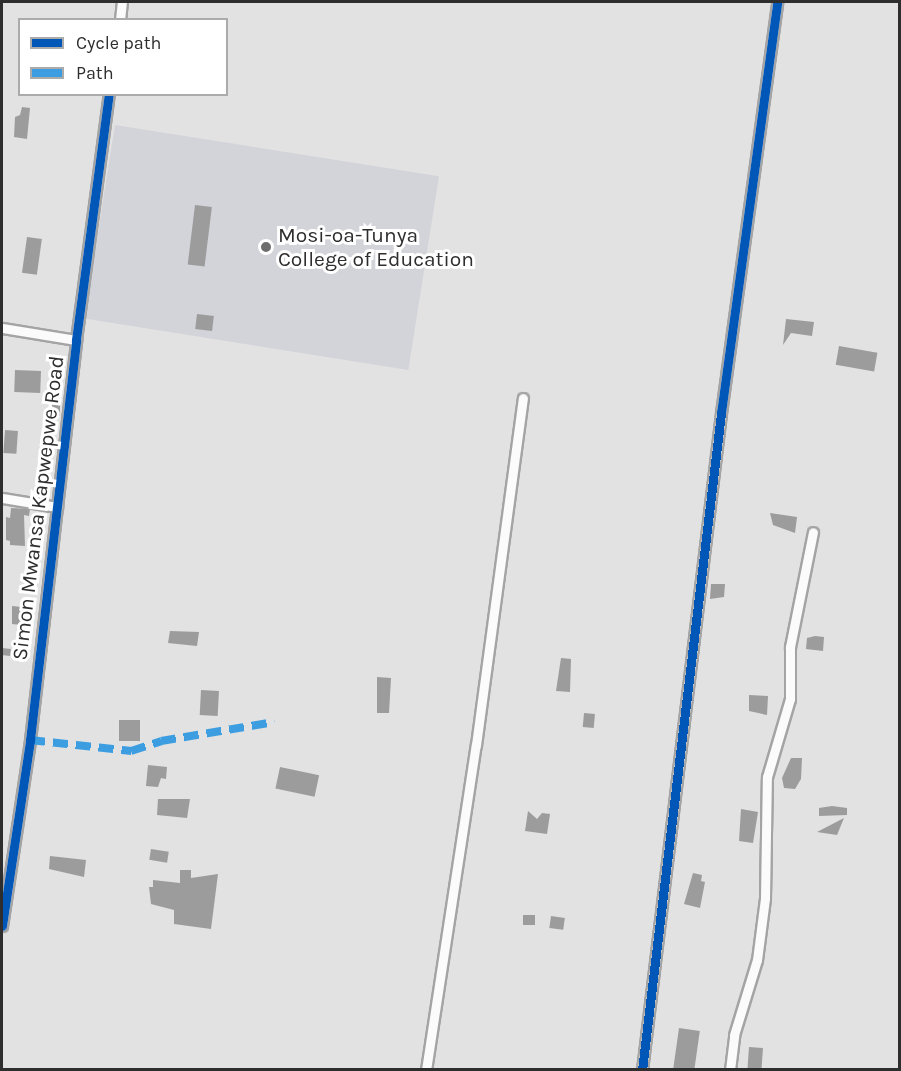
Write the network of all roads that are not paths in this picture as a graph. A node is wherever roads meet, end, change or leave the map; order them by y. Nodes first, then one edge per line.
1 (122, 2) edge
2 (777, 2) edge
3 (120, 18) edge
4 (109, 96) edge
5 (2, 328) edge
6 (76, 340) junction
7 (524, 398) dead end
8 (2, 498) edge
9 (57, 507) junction
10 (813, 532) dead end
11 (2, 926) edge
12 (426, 1070) edge
13 (642, 1070) edge
14 (730, 1070) edge

1 - 3 street
2 - 13 street
4 - 6 street, Simon Mwansa Kapwepwe Road
5 - 6 street
6 - 9 street, Simon Mwansa Kapwepwe Road
7 - 12 street
8 - 9 street
9 - 11 street, Simon Mwansa Kapwepwe Road
10 - 14 street

